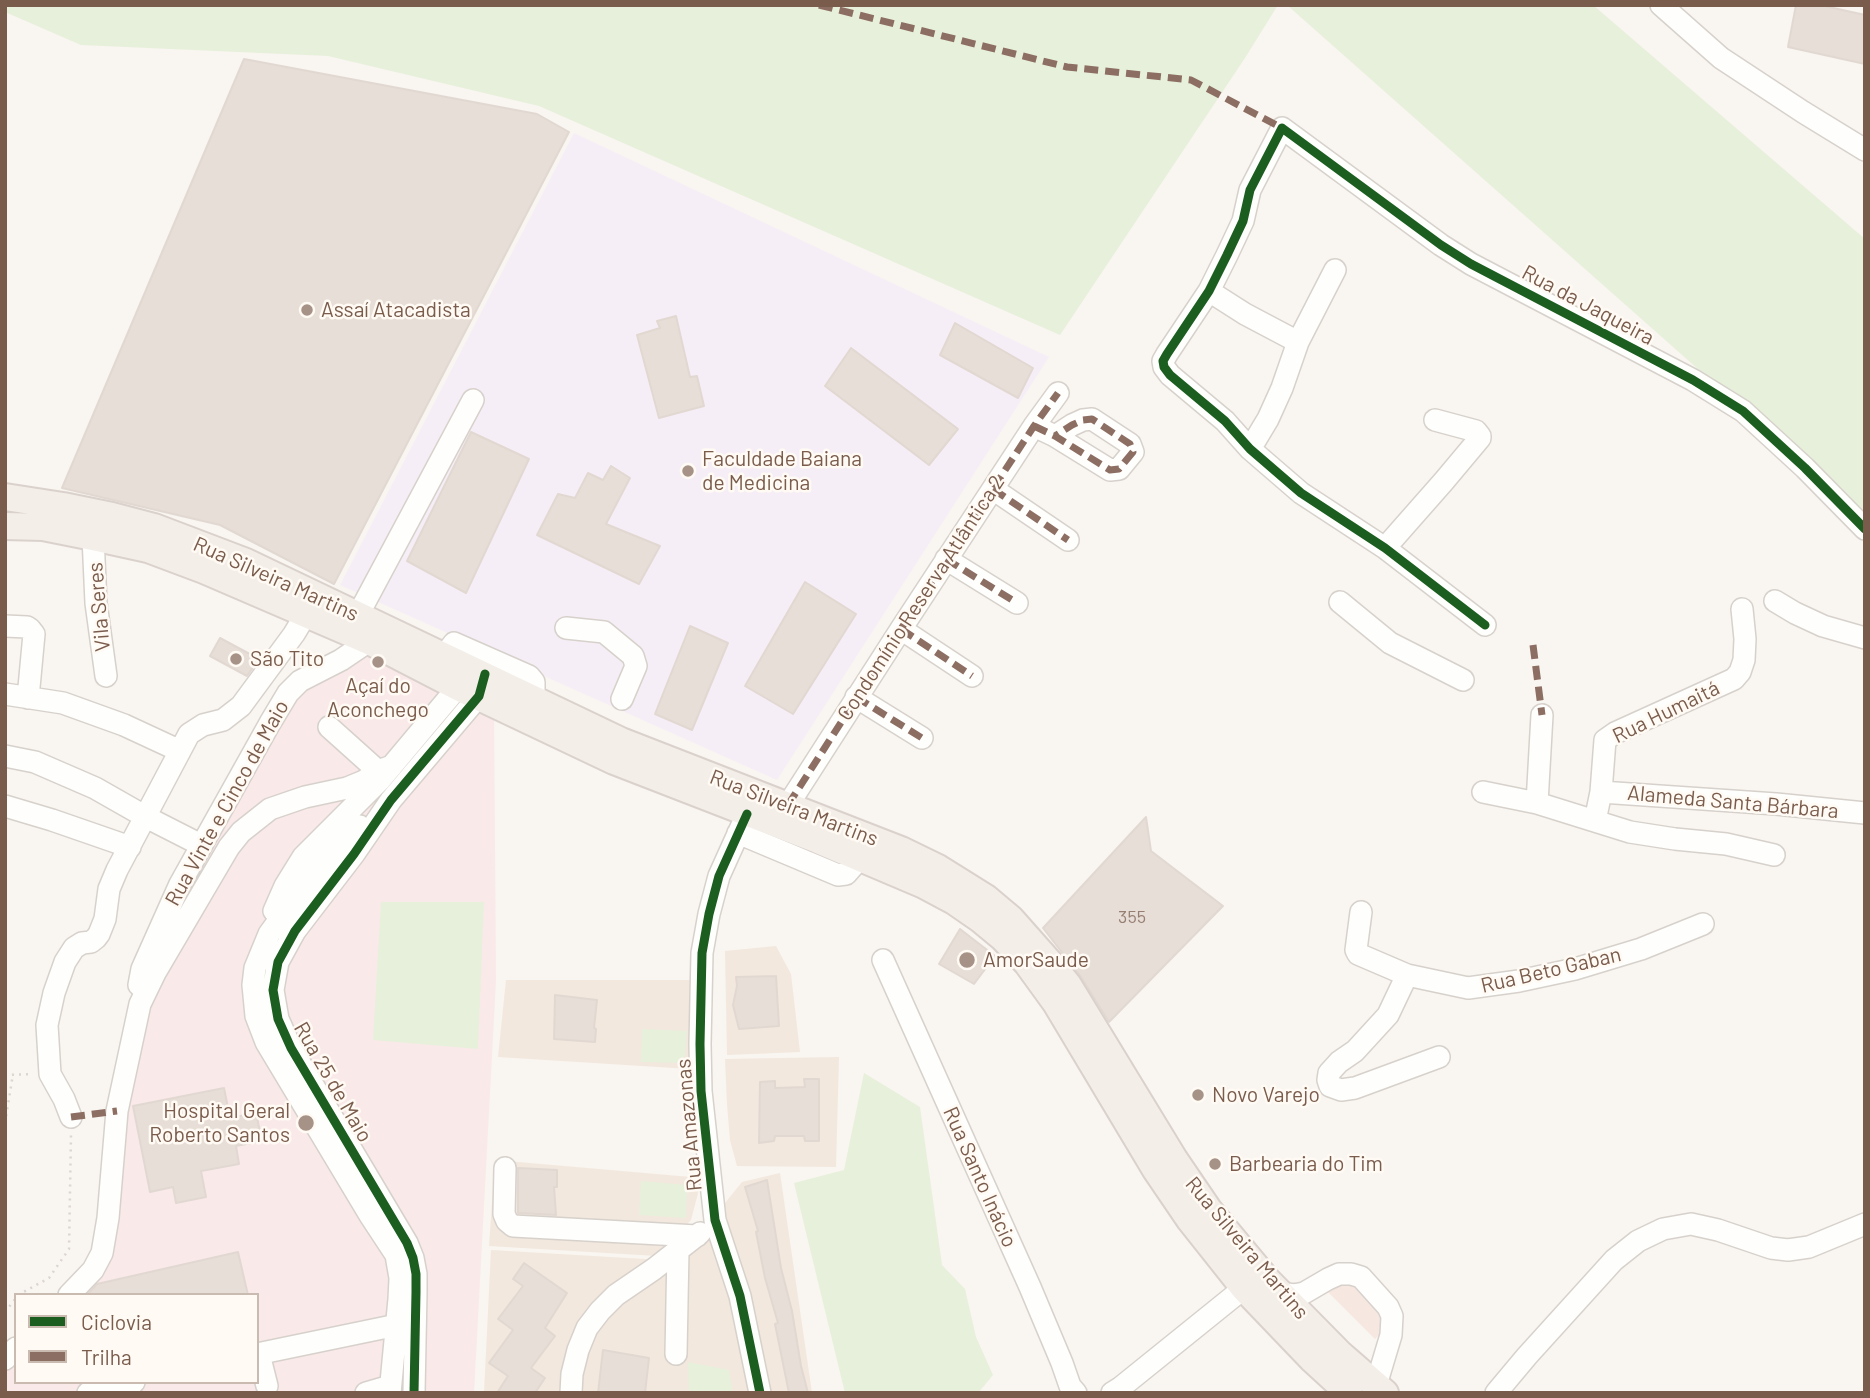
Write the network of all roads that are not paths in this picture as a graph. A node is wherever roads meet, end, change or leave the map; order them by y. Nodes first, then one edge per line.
1 (1661, 5) edge
2 (1865, 150) edge
3 (1335, 270) dead end
4 (1209, 291) junction
5 (1298, 342) junction
6 (1058, 393) dead end
7 (473, 400) dead end
8 (1434, 420) dead end
9 (1034, 426) junction
10 (1055, 436) dead end
11 (1250, 449) junction
12 (993, 489) junction
13 (5, 497) edge
14 (5, 526) edge
15 (1865, 529) edge
16 (93, 537) junction
17 (1068, 540) dead end
18 (1385, 548) junction
19 (946, 559) junction
20 (1775, 601) dead end
21 (1340, 602) dead end
22 (1017, 603) dead end
23 (1742, 609) dead end
24 (306, 614) junction
25 (358, 615) junction
26 (1485, 625) dead end
27 (5, 626) edge
28 (566, 628) dead end
29 (901, 629) junction
30 (1865, 638) edge
31 (369, 641) junction
32 (444, 656) junction
33 (106, 676) dead end
34 (972, 676) dead end
35 (1463, 680) dead end
36 (474, 686) junction
37 (5, 694) edge
38 (856, 697) junction
39 (28, 698) junction
40 (534, 699) junction
41 (622, 699) dead end
42 (1542, 715) dead end
43 (329, 727) dead end
44 (922, 738) dead end
45 (180, 751) junction
46 (5, 756) edge
47 (396, 767) junction
48 (1483, 792) dead end
49 (1601, 792) junction
50 (391, 800) junction
51 (1537, 803) junction
52 (788, 805) junction
53 (5, 806) edge
54 (1865, 813) edge
55 (146, 817) junction
56 (1595, 821) junction
57 (743, 824) junction
58 (201, 845) junction
59 (130, 847) junction
60 (1774, 855) dead end
61 (1361, 912) dead end
62 (1703, 924) dead end
63 (269, 934) junction
64 (883, 960) dead end
65 (1407, 975) junction
66 (140, 1004) junction
67 (1439, 1057) dead end
68 (71, 1117) road end
69 (505, 1168) dead end
70 (715, 1220) junction
71 (1865, 1224) edge
72 (696, 1236) junction
73 (678, 1250) junction
74 (1244, 1288) junction
75 (71, 1293) edge
76 (1280, 1293) junction
77 (397, 1325) junction
78 (259, 1354) edge
79 (676, 1354) dead end
80 (259, 1358) edge
81 (124, 1387) edge
82 (267, 1387) dead end
83 (1381, 1389) edge
84 (390, 1390) edge
85 (1345, 1391) edge
86 (88, 1393) edge
87 (366, 1393) edge
88 (414, 1393) edge
89 (570, 1393) edge
90 (760, 1393) edge
91 (1076, 1393) edge
92 (1112, 1393) edge
93 (1496, 1393) edge

1 - 2 street
3 - 5 street
4 - 5 street
4 - 11 street
4 - 15 street, Rua da Jaqueira
5 - 11 street
6 - 9 street, Condomínio Reserva Atlântica 2
7 - 25 street
8 - 18 street
9 - 10 street
9 - 12 street, Condomínio Reserva Atlântica 2
11 - 18 street
12 - 17 street
12 - 19 street, Condomínio Reserva Atlântica 2
13 - 25 main road, Rua Silveira Martins
14 - 16 main road, Rua Silveira Martins
16 - 24 main road, Rua Silveira Martins
16 - 33 street, Vila Seres
18 - 26 street
19 - 22 street
19 - 29 street, Condomínio Reserva Atlântica 2
20 - 30 street
21 - 35 street
23 - 49 street, Rua Humaitá
24 - 31 main road, Rua Silveira Martins
24 - 45 street
25 - 32 main road, Rua Silveira Martins
27 - 39 street
28 - 41 street
29 - 34 street
29 - 38 street, Condomínio Reserva Atlântica 2
31 - 36 main road, Rua Silveira Martins
31 - 58 street, Rua Vinte e Cinco de Maio
32 - 36 main road, Rua Silveira Martins
32 - 40 street
36 - 40 main road, Rua Silveira Martins
36 - 47 street, Rua 25 de Maio
36 - 57 main road, Rua Silveira Martins
37 - 39 street
38 - 44 street
38 - 52 street, Condomínio Reserva Atlântica 2
39 - 45 street
40 - 52 main road, Rua Silveira Martins
42 - 51 street
43 - 47 street
45 - 55 street
46 - 55 street
47 - 50 street, Rua 25 de Maio
47 - 63 street
47 - 66 street, Rua 25 de Maio
48 - 51 street
49 - 54 street, Alameda Santa Bárbara
49 - 56 street, Rua Humaitá
50 - 63 street
50 - 88 street, Rua 25 de Maio
51 - 56 street
52 - 76 main road, Rua Silveira Martins
53 - 59 street
55 - 58 street
55 - 59 street
56 - 60 street
57 - 70 street, Rua Amazonas
57 - 74 main road, Rua Silveira Martins
58 - 66 street, Rua Vinte e Cinco de Maio
59 - 68 street
61 - 65 street, Rua Beto Gaban
62 - 65 street, Rua Beto Gaban
63 - 77 street
64 - 91 street, Rua Santo Inácio
65 - 67 street
66 - 75 street, Rua 25 de Maio
69 - 72 street
70 - 72 street
70 - 90 street, Rua Amazonas
71 - 93 street
72 - 73 street
73 - 79 street
73 - 89 street
74 - 85 main road, Rua Silveira Martins
74 - 92 street
76 - 83 main road, Rua Silveira Martins
76 - 83 street
77 - 78 street
77 - 84 street
80 - 82 street
81 - 86 street
84 - 87 street

